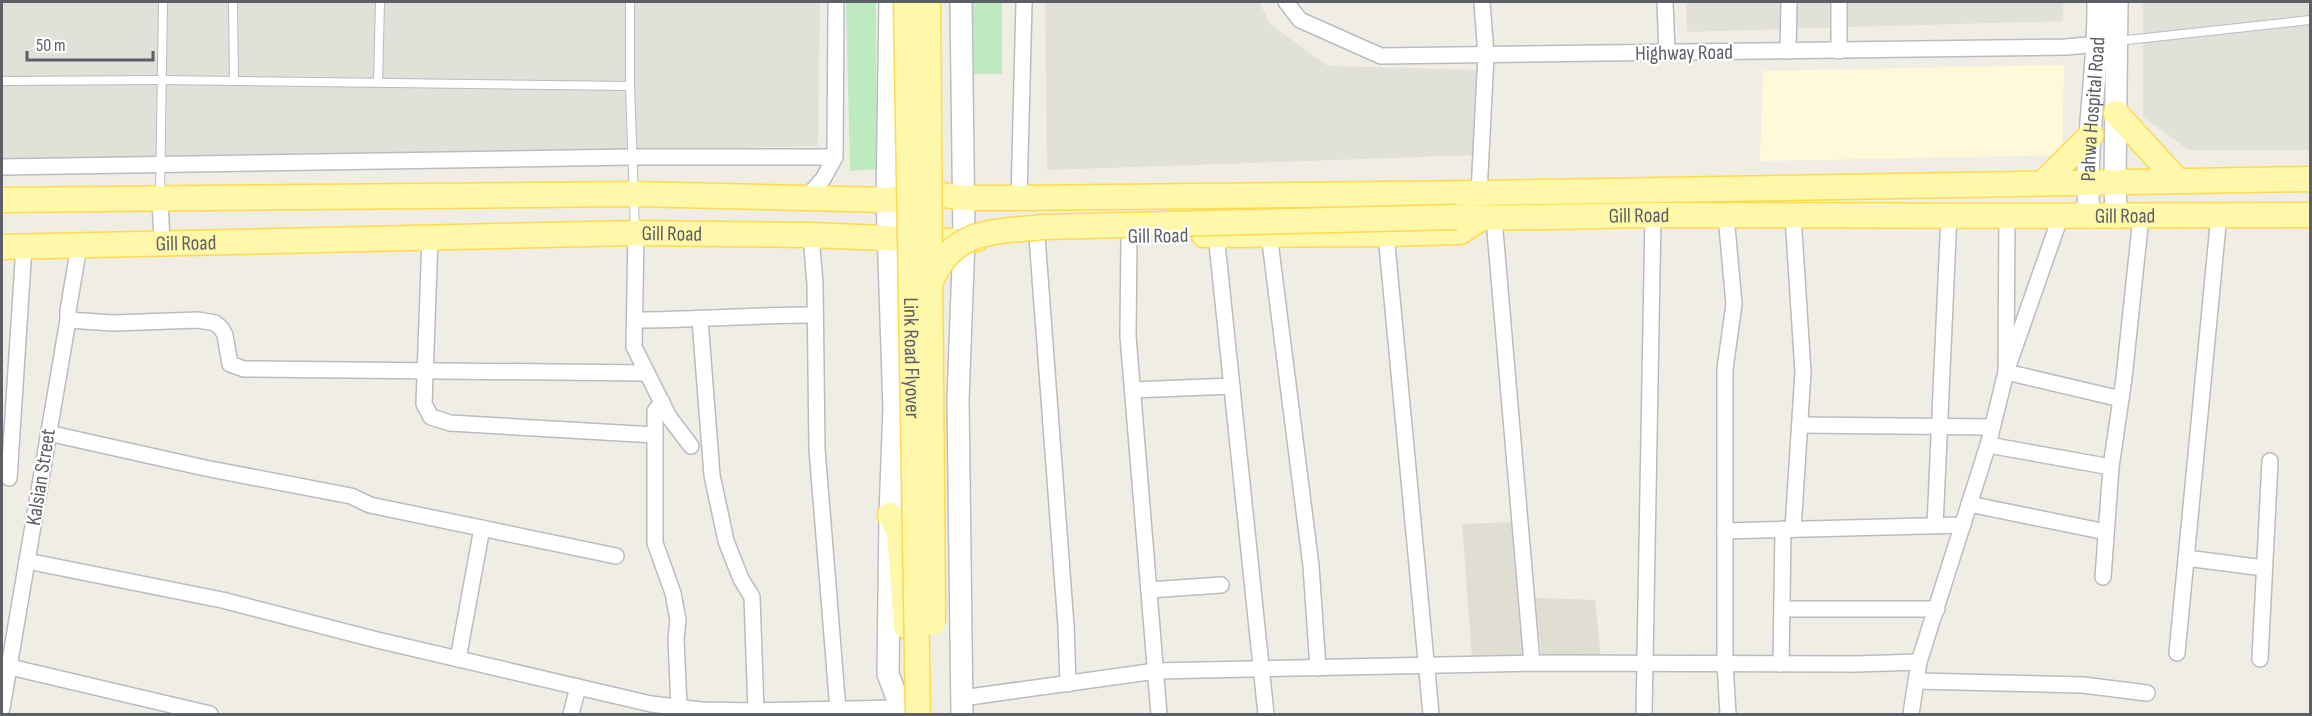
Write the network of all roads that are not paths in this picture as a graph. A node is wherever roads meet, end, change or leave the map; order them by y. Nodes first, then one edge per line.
1 (163, 2) edge
2 (233, 2) edge
3 (380, 2) edge
4 (630, 2) edge
5 (836, 2) edge
6 (890, 2) edge
7 (906, 2) edge
8 (928, 2) edge
9 (961, 2) edge
10 (1024, 2) edge
11 (1286, 2) edge
12 (1482, 2) edge
13 (1665, 2) edge
14 (1788, 2) edge
15 (1839, 2) edge
16 (2098, 2) edge
17 (2117, 2) edge
18 (2310, 20) edge
19 (2108, 43) junction
20 (1788, 51) junction
21 (1839, 51) junction
22 (1667, 53) junction
23 (1486, 55) junction
24 (162, 80) junction
25 (2, 81) edge
26 (234, 81) junction
27 (378, 83) junction
28 (630, 86) junction
29 (2116, 113) junction
30 (2091, 135) junction
31 (632, 157) junction
32 (835, 158) junction
33 (160, 164) junction
34 (2, 167) edge
35 (2310, 179) edge
36 (2178, 181) junction
37 (2044, 182) junction
38 (2086, 182) junction
39 (2115, 182) junction
40 (1479, 193) junction
41 (633, 194) junction
42 (160, 198) junction
43 (806, 198) junction
44 (962, 198) junction
45 (1019, 198) junction
46 (2, 200) edge
47 (887, 200) junction
48 (1653, 215) junction
49 (2007, 215) junction
50 (2061, 215) junction
51 (2219, 215) junction
52 (2310, 215) edge
53 (1726, 216) junction
54 (1793, 216) junction
55 (1949, 216) junction
56 (2089, 216) junction
57 (2116, 217) junction
58 (2141, 217) junction
59 (1488, 219) junction
60 (636, 233) junction
61 (1216, 234) junction
62 (1269, 234) junction
63 (1386, 234) junction
64 (811, 235) junction
65 (1129, 236) junction
66 (888, 237) junction
67 (1037, 237) junction
68 (430, 238) junction
69 (964, 239) junction
70 (162, 244) junction
71 (79, 246) junction
72 (13, 247) edge
73 (931, 282) junction
74 (815, 315) junction
75 (68, 320) junction
76 (635, 320) junction
77 (700, 320) junction
78 (425, 372) junction
79 (2006, 372) junction
80 (647, 373) junction
81 (1232, 386) junction
82 (1132, 390) junction
83 (2121, 399) junction
84 (662, 402) junction
85 (1800, 425) junction
86 (1940, 426) junction
87 (1992, 427) junction
88 (48, 433) junction
89 (655, 435) junction
90 (1988, 445) junction
91 (691, 446) dead end
92 (2270, 461) dead end
93 (2111, 467) junction
94 (9, 478) dead end
95 (1969, 504) junction
96 (890, 515) junction
97 (1962, 525) junction
98 (1935, 526) junction
99 (482, 528) junction
100 (1788, 529) junction
101 (1725, 531) junction
102 (2106, 532) junction
103 (616, 556) dead end
104 (2186, 558) junction
105 (27, 561) junction
106 (2264, 568) junction
107 (2103, 578) dead end
108 (1221, 585) dead end
109 (1149, 590) junction
110 (1782, 609) junction
111 (1937, 609) junction
112 (2177, 653) dead end
113 (458, 659) junction
114 (2260, 659) dead end
115 (1532, 663) junction
116 (1645, 663) junction
117 (1919, 663) junction
118 (1725, 664) junction
119 (1781, 664) junction
120 (1426, 665) junction
121 (10, 667) junction
122 (1318, 668) junction
123 (1262, 669) junction
124 (1156, 671) junction
125 (1916, 681) junction
126 (1068, 684) junction
127 (918, 686) junction
128 (578, 687) junction
129 (2147, 693) dead end
130 (962, 706) edge
131 (679, 707) junction
132 (2, 708) edge
133 (176, 710) edge
134 (838, 710) junction
135 (756, 711) junction
136 (906, 712) edge
137 (210, 714) edge
138 (571, 714) edge
139 (934, 714) edge
140 (1159, 714) edge
141 (1266, 714) edge
142 (1431, 714) edge
143 (1644, 714) edge
144 (1728, 714) edge
145 (1911, 714) edge

1 - 24 lane
2 - 26 lane
3 - 27 lane
4 - 28 lane
5 - 32 street
6 - 47 street
7 - 127 main road, Link Road Flyover, bridge
8 - 73 main road, Link Road Flyover, bridge
9 - 44 street
10 - 45 street
11 - 23 street, Highway Road
12 - 23 street
13 - 22 street
14 - 20 street
15 - 21 street
16 - 19 street, Pahwa Hospital Road
17 - 19 street, Pahwa Hospital Road
18 - 19 lane
19 - 21 street, Highway Road
19 - 29 street, Pahwa Hospital Road
19 - 30 street, Pahwa Hospital Road
20 - 21 street, Highway Road
20 - 22 street, Highway Road
22 - 23 street, Highway Road
23 - 40 street
24 - 25 lane
24 - 26 lane
24 - 33 lane
26 - 27 lane
27 - 28 lane
28 - 31 lane
29 - 36 main road
29 - 39 street, Pahwa Hospital Road
30 - 37 main road
30 - 38 street, Pahwa Hospital Road
31 - 32 street
31 - 33 street
31 - 41 lane
32 - 43 street
33 - 34 street
33 - 42 lane
35 - 36 main road, Gill Road
36 - 39 main road, Gill Road
37 - 38 main road, Gill Road
37 - 40 main road, Gill Road
38 - 39 main road, Gill Road
38 - 56 street, Pahwa Hospital Road
39 - 57 street, Pahwa Hospital Road
40 - 45 main road, Gill Road
41 - 42 main road, Gill Road
41 - 43 main road, Gill Road
41 - 60 lane
42 - 46 main road, Gill Road
42 - 70 street
43 - 47 main road, Gill Road
44 - 45 main road, Gill Road
44 - 47 main road, Gill Road
44 - 69 street
47 - 66 street
48 - 53 main road, Gill Road
48 - 59 main road, Gill Road
48 - 116 street
49 - 50 main road, Gill Road
49 - 55 main road, Gill Road
49 - 79 street
50 - 56 main road, Gill Road
50 - 79 street
51 - 52 main road, Gill Road
51 - 58 main road, Gill Road
51 - 104 street
53 - 54 main road, Gill Road
53 - 101 street
54 - 55 main road, Gill Road
54 - 85 street
55 - 86 street
56 - 57 main road, Gill Road
57 - 58 main road, Gill Road
58 - 83 street
59 - 63 main road, Gill Road
59 - 73 main road, bridge
59 - 115 street
60 - 64 main road, Gill Road
60 - 68 main road, Gill Road
60 - 76 street
61 - 62 main road, Gill Road
61 - 65 main road, Gill Road
61 - 81 street
62 - 63 main road, Gill Road
62 - 122 street
63 - 120 street
64 - 66 main road, Gill Road
64 - 74 street
65 - 67 main road, Gill Road
65 - 82 street
66 - 69 main road, Gill Road
66 - 96 street
67 - 69 main road, Gill Road
67 - 126 street
68 - 70 main road, Gill Road
68 - 78 street
69 - 130 street
70 - 71 main road, Gill Road
71 - 72 main road, Gill Road
71 - 75 street, Kalsian Street
72 - 94 street
73 - 139 main road, Link Road Flyover, bridge
74 - 77 street
74 - 134 street
75 - 78 street
75 - 88 street, Kalsian Street
76 - 77 street
76 - 80 street
77 - 135 street
78 - 80 street
78 - 89 street
79 - 83 street
79 - 87 street
80 - 84 street
81 - 82 street
81 - 123 street
82 - 109 street
83 - 93 street
84 - 89 street
84 - 91 street
85 - 86 street
85 - 100 street
86 - 87 street
86 - 98 street
87 - 90 street
88 - 99 street
88 - 105 street, Kalsian Street
89 - 131 street
90 - 93 street
90 - 95 street
92 - 106 street
93 - 102 street
95 - 97 street
95 - 102 street
96 - 127 main road, bridge
96 - 136 street
97 - 98 street
97 - 111 street
98 - 100 street
99 - 103 street
99 - 113 street
100 - 101 street
100 - 110 street
101 - 118 street
102 - 107 street
104 - 106 street
104 - 112 street
105 - 113 street
105 - 121 street, Kalsian Street
106 - 114 street
108 - 109 street
109 - 124 street
110 - 111 street
110 - 119 street
111 - 117 street
113 - 128 street
115 - 116 street
115 - 120 street
116 - 118 street
116 - 143 street
117 - 119 street
117 - 125 street
118 - 119 street
118 - 144 street
120 - 122 street
120 - 142 street
121 - 132 street, Kalsian Street
121 - 133 street
122 - 123 street
123 - 124 street
123 - 141 street
124 - 126 street
124 - 140 street
125 - 129 street
125 - 145 street
126 - 130 street
127 - 136 main road, Link Road Flyover, bridge
128 - 131 street
128 - 138 street
131 - 135 street
133 - 137 street
134 - 135 street
134 - 136 street

